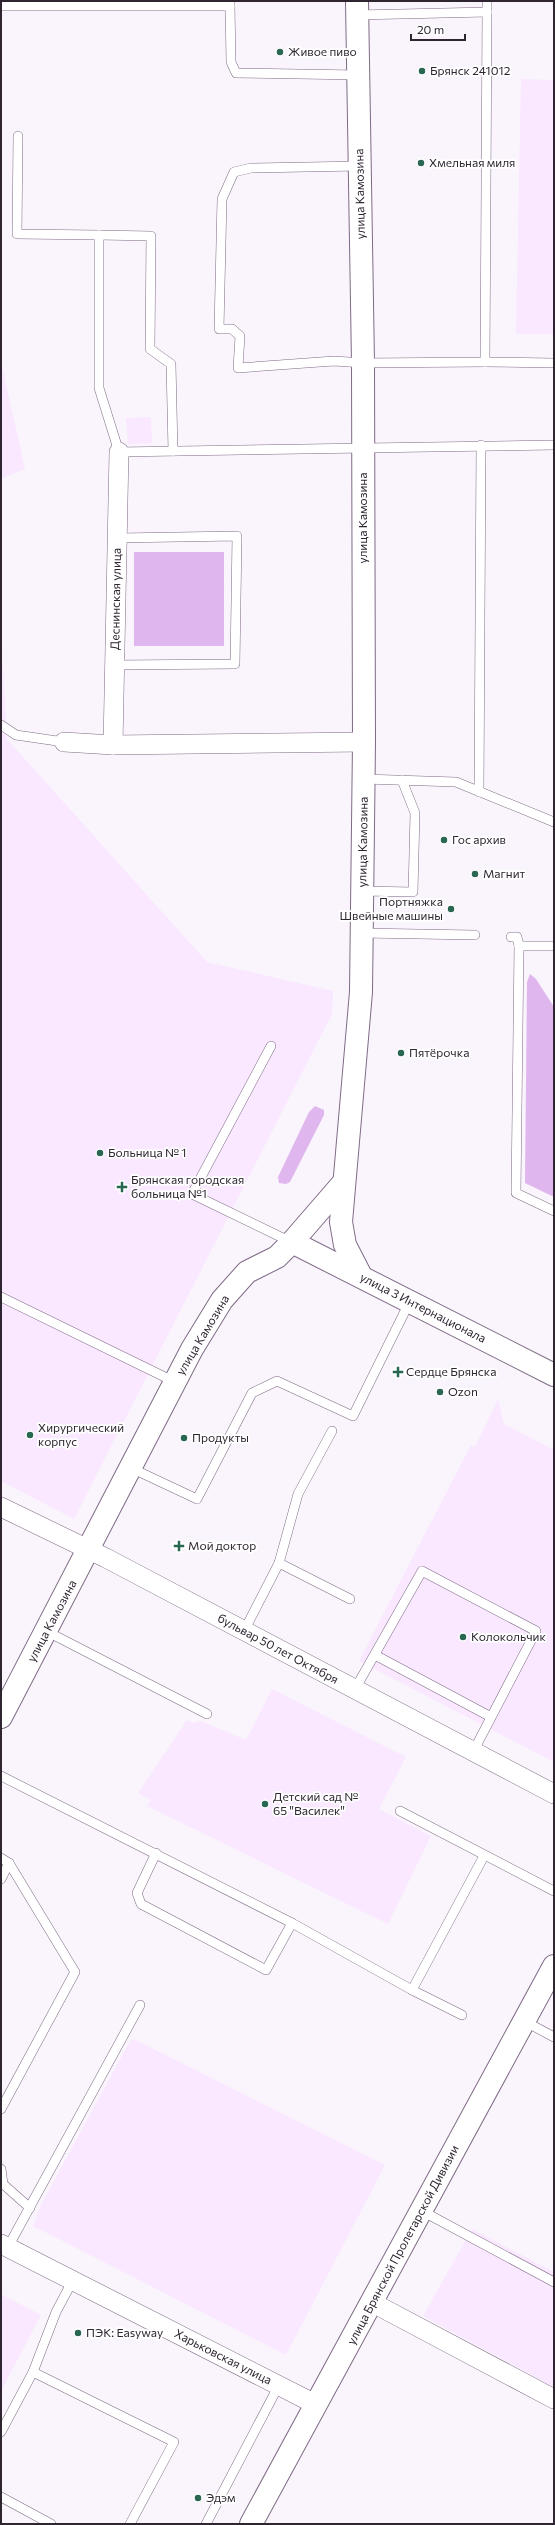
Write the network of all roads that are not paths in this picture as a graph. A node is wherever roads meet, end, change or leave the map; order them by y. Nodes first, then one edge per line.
1 (488, 1) edge
2 (230, 3) edge
3 (1, 6) edge
4 (357, 8) edge
5 (487, 12) junction
6 (359, 75) junction
7 (18, 136) dead end
8 (359, 166) junction
9 (99, 235) junction
10 (485, 362) junction
11 (363, 363) junction
12 (554, 363) edge
13 (481, 445) junction
14 (554, 445) edge
15 (363, 448) junction
16 (173, 451) junction
17 (119, 452) junction
18 (118, 538) junction
19 (115, 665) junction
20 (1, 724) edge
21 (64, 742) joint
22 (364, 742) junction
23 (113, 745) junction
24 (364, 779) junction
25 (402, 780) junction
26 (479, 792) junction
27 (554, 822) edge
28 (363, 891) junction
29 (362, 933) junction
30 (475, 935) dead end
31 (511, 937) dead end
32 (519, 946) junction
33 (554, 946) edge
34 (271, 1046) dead end
35 (344, 1182) junction
36 (554, 1211) edge
37 (292, 1242) junction
38 (361, 1276) junction
39 (1, 1297) edge
40 (410, 1301) junction
41 (554, 1375) edge
42 (175, 1382) junction
43 (332, 1431) dead end
44 (131, 1468) junction
45 (1, 1507) edge
46 (89, 1550) junction
47 (279, 1563) junction
48 (350, 1599) dead end
49 (46, 1631) junction
50 (244, 1631) junction
51 (375, 1655) junction
52 (355, 1689) junction
53 (207, 1714) dead end
54 (1, 1717) edge
55 (491, 1717) junction
56 (473, 1752) junction
57 (1, 1776) edge
58 (554, 1794) edge
59 (400, 1811) dead end
60 (156, 1852) junction
61 (484, 1856) junction
62 (5, 1861) edge
63 (1, 1878) edge
64 (554, 1891) edge
65 (292, 1923) junction
66 (554, 1966) edge
67 (412, 1990) junction
68 (140, 2004) dead end
69 (462, 2015) dead end
70 (524, 2021) junction
71 (554, 2037) edge
72 (1, 2109) edge
73 (1, 2169) edge
74 (30, 2208) junction
75 (422, 2211) junction
76 (5, 2246) edge
77 (73, 2280) junction
78 (554, 2282) edge
79 (373, 2303) junction
80 (33, 2372) junction
81 (278, 2385) junction
82 (554, 2399) edge
83 (317, 2405) junction
84 (1, 2432) edge
85 (1, 2497) edge
86 (50, 2524) edge
87 (130, 2524) edge
88 (206, 2524) edge
89 (251, 2524) edge

1 - 5 lane
2 - 3 lane
2 - 6 lane
4 - 5 lane
4 - 6 street, улица Камозина
5 - 10 lane
6 - 8 street, улица Камозина
7 - 9 lane
8 - 11 street, улица Камозина
8 - 11 lane
9 - 16 lane
9 - 17 lane
10 - 11 lane
10 - 12 lane
11 - 15 street, улица Камозина
13 - 14 lane
13 - 15 lane
13 - 26 lane
15 - 16 lane
15 - 22 street, улица Камозина
16 - 17 lane
17 - 18 street, Деснинская улица
18 - 19 street, Деснинская улица
18 - 19 lane
19 - 23 street, Деснинская улица
20 - 21 lane
21 - 23 street
22 - 23 street
22 - 24 street, улица Камозина
24 - 25 lane
24 - 28 street, улица Камозина
25 - 26 lane
25 - 28 lane
26 - 27 lane
28 - 29 street, улица Камозина
29 - 30 lane
29 - 35 street, улица Камозина
31 - 32 lane
32 - 33 lane
32 - 36 lane
34 - 37 lane
35 - 37 street, улица Камозина
35 - 38 street
37 - 38 street, улица 3 Интернационала
37 - 42 street, улица Камозина
38 - 40 street, улица 3 Интернационала
39 - 42 lane
40 - 41 street, улица 3 Интернационала
40 - 44 lane
42 - 44 street, улица Камозина
43 - 47 lane
44 - 46 street, улица Камозина
45 - 46 street, бульвар 50 лет Октября
46 - 49 street, улица Камозина
46 - 50 street, бульвар 50 лет Октября
47 - 48 lane
47 - 50 lane
49 - 53 lane
49 - 54 street, улица Камозина
50 - 52 street, бульвар 50 лет Октября
51 - 52 lane
51 - 55 lane
51 - 55 lane
52 - 56 street, бульвар 50 лет Октября
55 - 56 lane
56 - 58 street, бульвар 50 лет Октября
57 - 60 lane
59 - 61 lane
60 - 65 lane
60 - 65 lane
61 - 64 lane
61 - 67 lane
62 - 63 lane
62 - 72 lane
65 - 67 lane
66 - 70 street, улица Брянской Пролетарской Дивизии
67 - 69 lane
68 - 74 lane
70 - 71 lane
70 - 75 street, улица Брянской Пролетарской Дивизии
73 - 74 lane
74 - 76 lane
75 - 78 lane
75 - 79 street, улица Брянской Пролетарской Дивизии
76 - 77 street, Харьковская улица
77 - 80 lane
77 - 81 street, Харьковская улица
79 - 82 street
79 - 83 street, улица Брянской Пролетарской Дивизии
80 - 84 lane
80 - 87 lane
81 - 83 street, Харьковская улица
81 - 88 lane
83 - 89 street, улица Брянской Пролетарской Дивизии
85 - 86 lane

